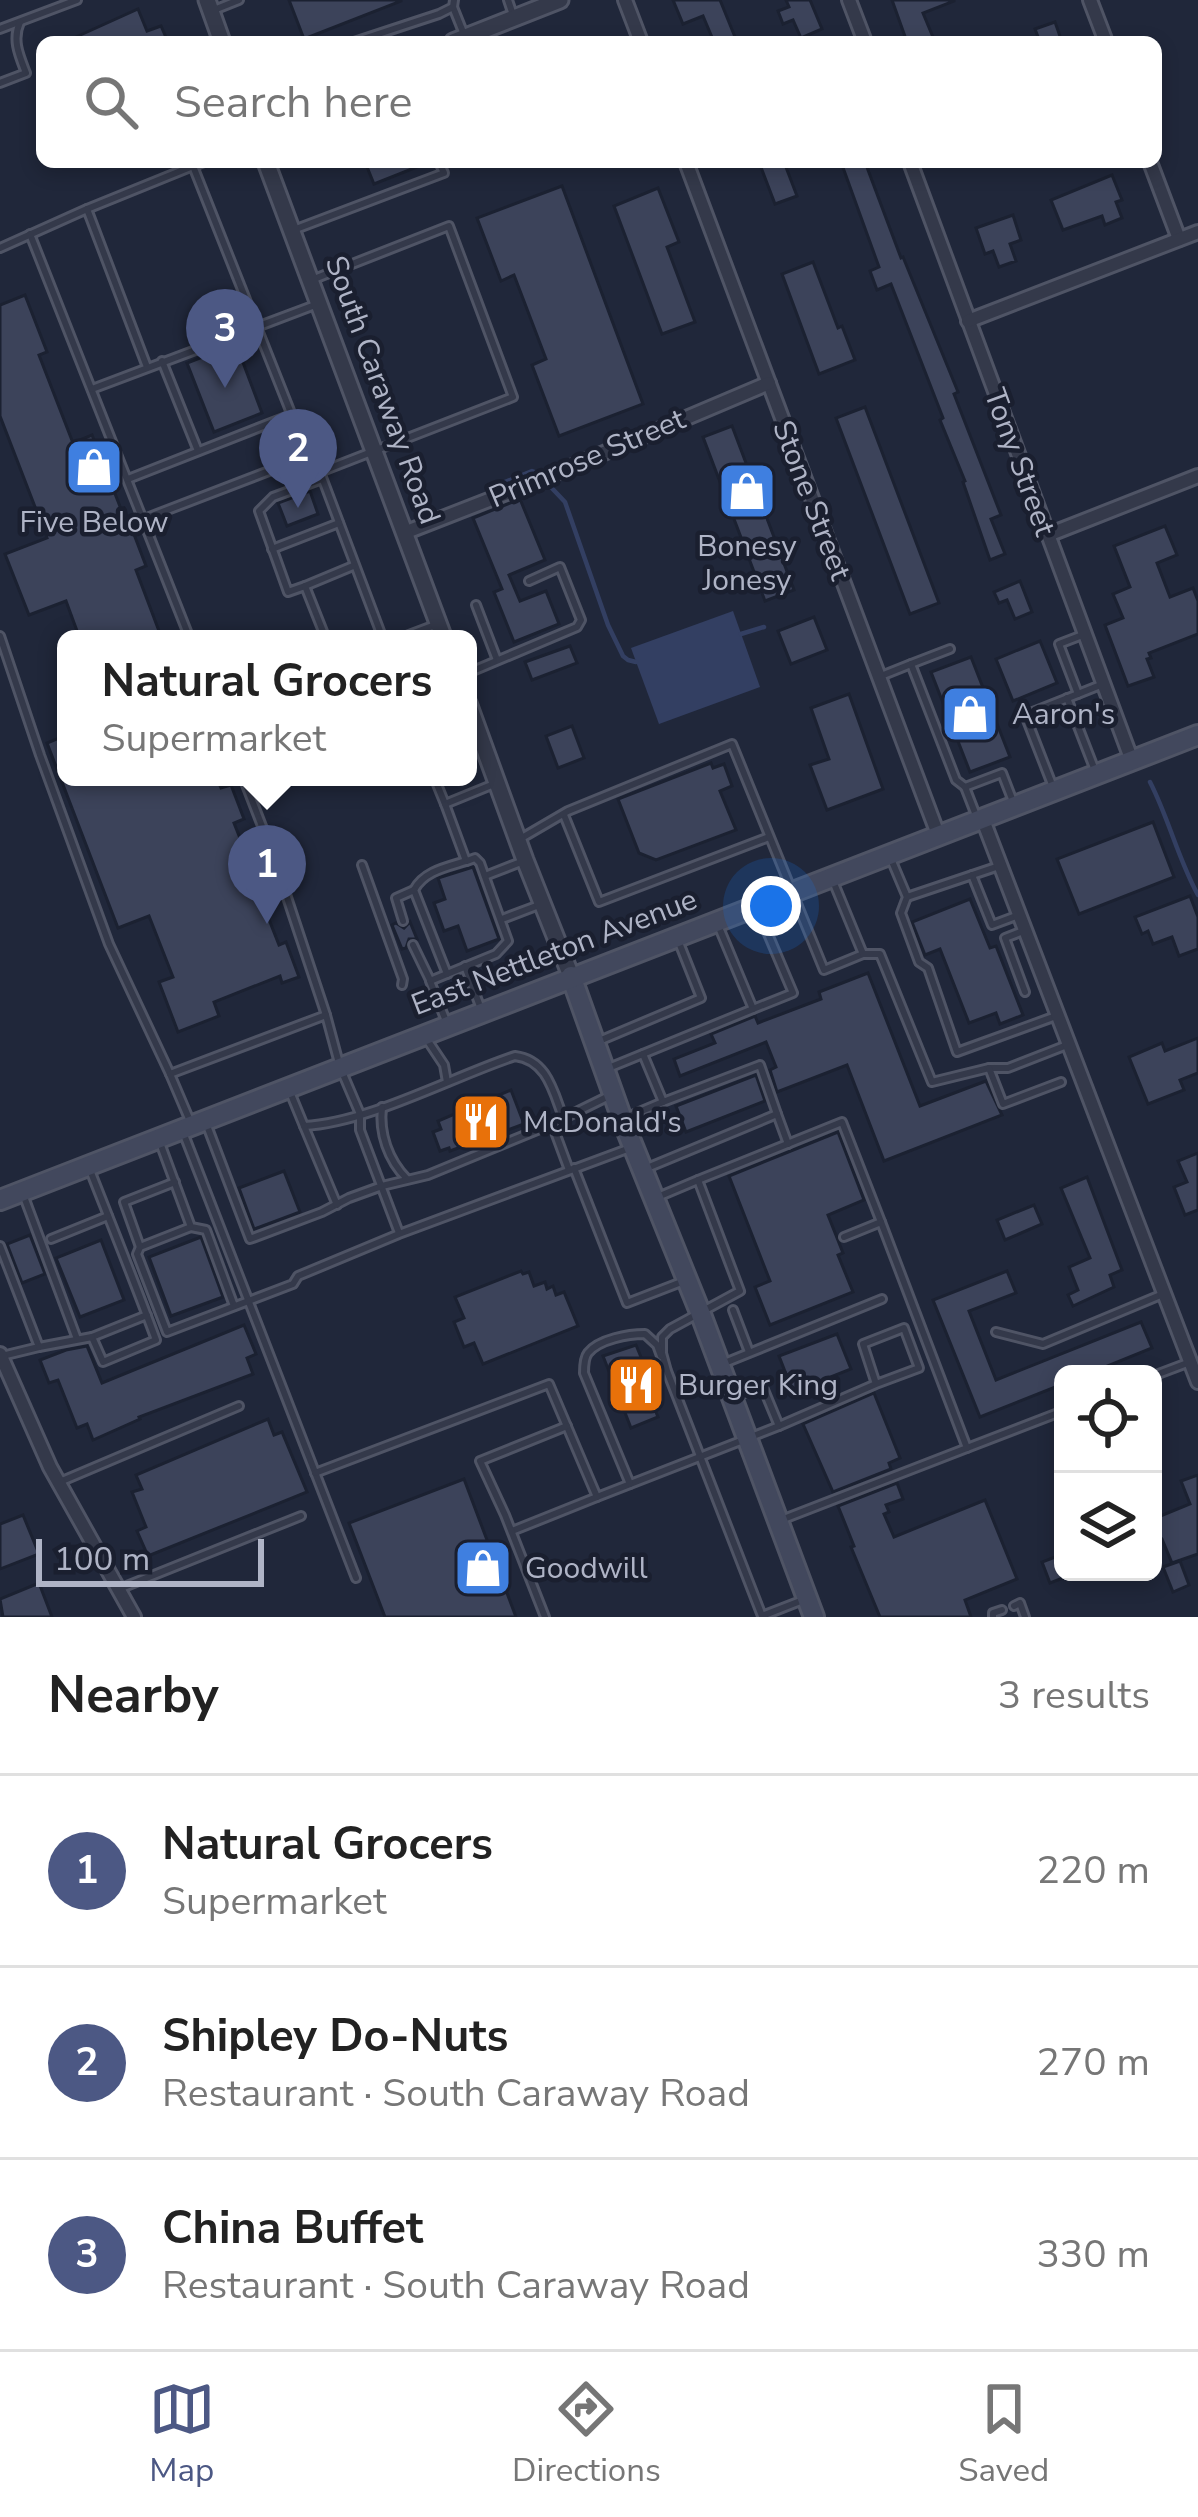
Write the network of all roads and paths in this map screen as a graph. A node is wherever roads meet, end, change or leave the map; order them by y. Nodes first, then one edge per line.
1 (77, 0) edge
2 (239, 0) edge
3 (508, 0) edge
4 (560, 0) edge
5 (625, 0) edge
6 (849, 0) edge
7 (1090, 0) edge
8 (453, 3) edge
9 (209, 6) edge
10 (514, 18) junction
11 (20, 22) junction
12 (0, 29) edge
13 (220, 36) edge
14 (373, 36) edge
15 (458, 36) edge
16 (469, 36) edge
17 (638, 36) edge
18 (863, 36) edge
19 (1104, 36) edge
20 (0, 83) edge
21 (188, 168) edge
22 (194, 168) edge
23 (269, 168) edge
24 (442, 168) edge
25 (688, 168) edge
26 (912, 168) edge
27 (1152, 168) edge
28 (87, 209) junction
29 (292, 231) junction
30 (1198, 232) edge
31 (30, 233) junction
32 (1179, 239) junction
33 (0, 248) edge
34 (310, 281) junction
35 (319, 304) junction
36 (968, 321) junction
37 (254, 326) junction
38 (162, 361) junction
39 (147, 367) junction
40 (769, 383) junction
41 (91, 389) junction
42 (291, 415) junction
43 (198, 451) junction
44 (373, 451) junction
45 (308, 456) junction
46 (321, 475) junction
47 (1198, 476) edge
48 (128, 479) junction
49 (144, 519) junction
50 (339, 523) junction
51 (404, 532) junction
52 (1048, 535) junction
53 (272, 549) junction
54 (355, 565) junction
55 (529, 581) dead end
56 (304, 586) junction
57 (476, 605) dead end
58 (187, 630) edge
59 (322, 630) edge
60 (380, 630) edge
61 (440, 630) edge
62 (1084, 634) junction
63 (0, 636) edge
64 (950, 649) dead end
65 (497, 660) junction
66 (911, 664) junction
67 (477, 669) edge
68 (879, 676) junction
69 (1103, 684) junction
70 (1078, 694) junction
71 (1067, 698) junction
72 (477, 728) edge
73 (1198, 736) edge
74 (1132, 761) junction
75 (1096, 776) junction
76 (498, 783) junction
77 (246, 786) edge
78 (438, 786) edge
79 (965, 787) junction
80 (1055, 792) junction
81 (445, 804) junction
82 (1016, 807) junction
83 (564, 814) junction
84 (981, 821) junction
85 (769, 837) junction
86 (939, 837) junction
87 (518, 840) junction
88 (889, 856) junction
89 (525, 860) junction
90 (466, 861) junction
91 (362, 865) dead end
92 (999, 866) junction
93 (972, 875) junction
94 (485, 876) junction
95 (831, 878) junction
96 (414, 890) junction
97 (792, 893) junction
98 (908, 897) junction
99 (542, 904) junction
100 (756, 906) junction
101 (1018, 915) junction
102 (502, 920) junction
103 (403, 921) dead end
104 (717, 921) junction
105 (998, 923) junction
106 (1023, 931) junction
107 (677, 936) junction
108 (1005, 938) junction
109 (413, 946) dead end
110 (863, 954) junction
111 (465, 966) junction
112 (446, 974) junction
113 (571, 976) junction
114 (430, 981) junction
115 (402, 985) dead end
116 (1025, 992) dead end
117 (753, 1009) junction
118 (483, 1013) junction
119 (326, 1015) junction
120 (1056, 1016) junction
121 (448, 1026) junction
122 (424, 1035) junction
123 (596, 1042) junction
124 (1067, 1045) junction
125 (643, 1054) junction
126 (340, 1066) junction
127 (989, 1068) junction
128 (605, 1070) junction
129 (170, 1074) junction
130 (447, 1082) junction
131 (1061, 1082) dead end
132 (288, 1087) junction
133 (613, 1094) junction
134 (663, 1102) junction
135 (382, 1107) junction
136 (360, 1114) junction
137 (777, 1114) junction
138 (563, 1117) junction
139 (622, 1119) junction
140 (193, 1124) junction
141 (552, 1124) junction
142 (304, 1126) junction
143 (158, 1138) junction
144 (788, 1144) junction
145 (634, 1147) junction
146 (88, 1165) junction
147 (571, 1169) junction
148 (643, 1170) junction
149 (407, 1179) junction
150 (698, 1180) junction
151 (175, 1183) junction
152 (382, 1186) junction
153 (22, 1191) junction
154 (654, 1198) junction
155 (0, 1200) edge
156 (337, 1205) junction
157 (108, 1216) junction
158 (880, 1222) junction
159 (191, 1227) junction
160 (399, 1234) junction
161 (844, 1237) dead end
162 (51, 1239) dead end
163 (0, 1246) edge
164 (140, 1246) junction
165 (686, 1280) junction
166 (1163, 1294) junction
167 (882, 1299) dead end
168 (248, 1301) junction
169 (234, 1306) junction
170 (733, 1310) dead end
171 (700, 1312) junction
172 (147, 1315) junction
173 (996, 1333) dead end
174 (92, 1337) junction
175 (76, 1339) junction
176 (927, 1340) junction
177 (911, 1346) junction
178 (39, 1347) junction
179 (749, 1353) junction
180 (1, 1355) edge
181 (1190, 1362) junction
182 (718, 1366) junction
183 (667, 1371) junction
184 (1162, 1373) edge
185 (10, 1378) junction
186 (1198, 1382) edge
187 (876, 1384) junction
188 (0, 1393) edge
189 (731, 1398) junction
190 (239, 1406) dead end
191 (1054, 1415) edge
192 (567, 1426) junction
193 (779, 1426) junction
194 (746, 1439) junction
195 (968, 1448) junction
196 (699, 1457) junction
197 (315, 1472) junction
198 (58, 1483) junction
199 (630, 1484) junction
200 (597, 1497) junction
201 (301, 1516) dead end
202 (778, 1521) junction
203 (512, 1531) junction
204 (356, 1578) dead end
205 (119, 1589) junction
206 (1014, 1606) dead end
207 (810, 1608) edge
208 (762, 1616) edge
209 (134, 1617) edge
210 (544, 1617) edge
211 (1025, 1617) edge

1 - 11 lane
2 - 9 lane
3 - 10 lane
4 - 10 street
5 - 17 street
6 - 18 street
7 - 19 street
8 - 14 lane
8 - 15 lane
9 - 13 street
10 - 16 street
11 - 12 lane
11 - 20 lane
21 - 28 lane
22 - 37 lane
23 - 29 street, South Caraway Road
24 - 29 lane
25 - 40 street, Stone Street
26 - 36 street, Tony Street
27 - 32 street
28 - 31 lane
28 - 39 lane
29 - 34 street, South Caraway Road
30 - 32 street
31 - 33 lane
31 - 41 lane
32 - 36 street
34 - 35 street, South Caraway Road
34 - 44 lane
35 - 37 lane
35 - 44 street, South Caraway Road
36 - 52 street, Tony Street
37 - 38 lane
37 - 42 lane
38 - 39 lane
38 - 43 lane
39 - 41 lane
40 - 51 street, Primrose Street
40 - 68 street, Stone Street
41 - 48 lane
42 - 43 lane
42 - 45 lane
43 - 48 lane
44 - 46 lane
44 - 51 street, South Caraway Road
45 - 46 lane
45 - 49 lane
46 - 50 lane
46 - 53 lane
47 - 52 street
48 - 49 lane
49 - 58 lane
50 - 53 lane
50 - 54 lane
51 - 61 street, South Caraway Road
52 - 62 street, Tony Street
53 - 56 lane
54 - 56 lane
54 - 60 lane
55 - 65 lane
56 - 59 lane
57 - 65 lane
62 - 69 street, Tony Street
62 - 70 lane
63 - 129 lane
64 - 66 lane
65 - 67 lane
66 - 68 lane
66 - 79 lane
68 - 86 street, Stone Street
69 - 70 lane
69 - 74 street, Tony Street
70 - 71 lane
71 - 75 lane
71 - 80 lane
72 - 76 street
73 - 74 main road, East Nettleton Avenue
74 - 75 main road, East Nettleton Avenue
75 - 80 main road, East Nettleton Avenue
76 - 81 lane
76 - 87 street
77 - 119 lane
78 - 81 lane
79 - 82 lane
79 - 84 lane
80 - 82 main road, East Nettleton Avenue
81 - 90 lane
82 - 84 main road, East Nettleton Avenue
83 - 85 lane
83 - 85 lane
83 - 87 lane
84 - 86 main road, East Nettleton Avenue
84 - 92 street
85 - 97 lane
86 - 88 main road, East Nettleton Avenue
87 - 89 street
88 - 95 main road, East Nettleton Avenue
88 - 98 lane
89 - 94 lane
89 - 99 street
90 - 94 lane
90 - 96 lane
91 - 115 lane
92 - 93 lane
92 - 101 street
93 - 98 lane
93 - 105 lane
94 - 102 lane
95 - 97 main road, East Nettleton Avenue
95 - 110 lane
96 - 103 lane
96 - 112 lane
97 - 100 main road, East Nettleton Avenue
97 - 110 lane
98 - 120 lane
99 - 102 lane
99 - 113 street
100 - 104 main road, East Nettleton Avenue
100 - 117 lane
101 - 105 lane
101 - 106 street
102 - 111 lane
104 - 107 main road, East Nettleton Avenue
104 - 117 lane
105 - 108 lane
106 - 108 lane
106 - 120 street
107 - 113 main road, East Nettleton Avenue
107 - 123 lane
108 - 116 lane
109 - 114 lane
110 - 127 lane
111 - 112 lane
111 - 118 lane
112 - 114 lane
113 - 118 main road, East Nettleton Avenue
113 - 123 main road
114 - 121 lane
117 - 125 lane
118 - 121 main road, East Nettleton Avenue
119 - 126 lane
119 - 129 lane
120 - 124 street
121 - 122 main road, East Nettleton Avenue
122 - 126 main road, East Nettleton Avenue
122 - 130 lane
123 - 128 main road
124 - 127 lane
124 - 166 street
125 - 128 lane
125 - 134 lane
126 - 132 main road, East Nettleton Avenue
126 - 136 lane
127 - 131 lane
128 - 133 main road
129 - 140 lane
130 - 135 lane
130 - 138 lane
132 - 140 main road, East Nettleton Avenue
132 - 142 lane
133 - 138 lane
133 - 139 main road
134 - 137 lane
134 - 139 lane
135 - 136 lane
135 - 149 lane
136 - 142 lane
136 - 152 lane
137 - 144 lane
137 - 148 lane
138 - 141 lane
139 - 145 main road
140 - 143 main road, East Nettleton Avenue
140 - 156 lane
140 - 168 lane
141 - 147 lane
141 - 149 lane
142 - 156 lane
143 - 146 main road, East Nettleton Avenue
143 - 151 lane
144 - 150 lane
144 - 158 lane
145 - 147 lane
145 - 148 main road
146 - 153 main road, East Nettleton Avenue
146 - 157 lane
147 - 160 lane
147 - 165 lane
148 - 154 main road
149 - 152 lane
150 - 154 lane
150 - 171 lane
151 - 159 lane
151 - 164 lane
152 - 156 lane
152 - 160 lane
153 - 155 main road, East Nettleton Avenue
153 - 175 lane
154 - 165 main road
157 - 162 lane
157 - 172 lane
158 - 161 lane
158 - 176 lane
159 - 164 lane
159 - 169 lane
160 - 168 lane
163 - 178 lane
164 - 169 lane
165 - 171 main road
166 - 173 lane
166 - 181 street
167 - 179 lane
168 - 169 lane
168 - 197 lane
170 - 179 lane
171 - 182 main road
171 - 183 lane
172 - 174 lane
172 - 174 lane
174 - 175 lane
175 - 178 lane
176 - 177 lane
176 - 195 lane
177 - 187 lane
177 - 187 lane
178 - 180 lane
179 - 182 lane
180 - 185 street
181 - 184 lane
181 - 186 street
182 - 189 main road
183 - 196 lane
183 - 199 lane
185 - 188 lane
185 - 198 street
187 - 193 lane
189 - 193 lane
189 - 194 main road
190 - 198 lane
191 - 195 lane
192 - 197 lane
192 - 200 lane
192 - 203 lane
193 - 194 lane
194 - 196 lane
194 - 202 main road
195 - 202 lane
196 - 199 lane
196 - 208 lane
197 - 204 lane
198 - 205 street
199 - 200 lane
200 - 203 lane
201 - 205 lane
202 - 207 main road
203 - 210 lane
205 - 209 street
206 - 211 lane
207 - 208 lane

